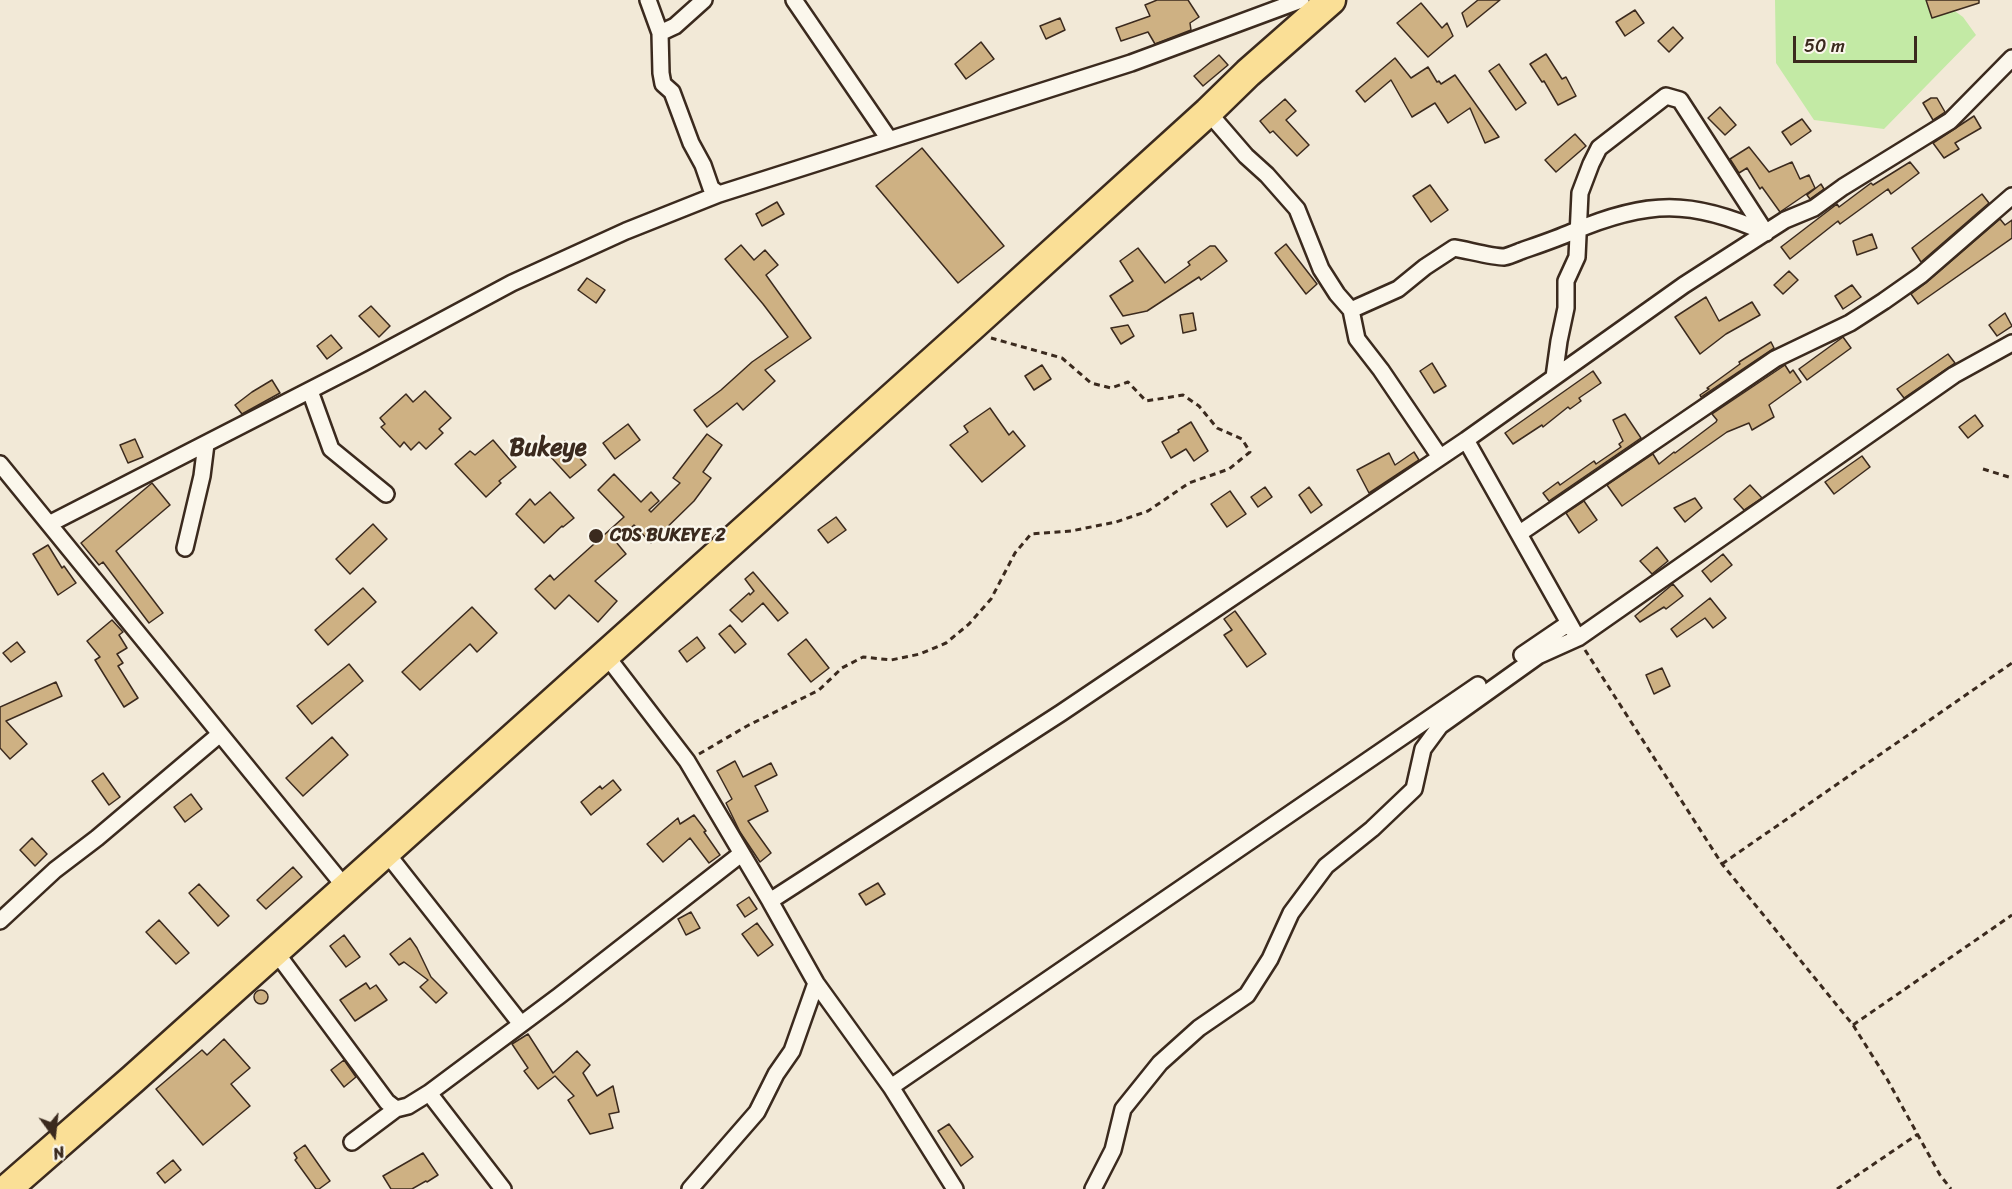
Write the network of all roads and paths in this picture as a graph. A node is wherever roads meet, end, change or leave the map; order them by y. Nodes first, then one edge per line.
1 (648, 0) edge
2 (704, 0) edge
3 (794, 0) edge
4 (1317, 2) edge
5 (660, 33) junction
6 (2012, 58) edge
7 (1208, 112) junction
8 (889, 139) junction
9 (719, 194) junction
10 (2012, 196) edge
11 (1578, 229) junction
12 (1766, 233) junction
13 (1351, 310) junction
14 (970, 327) junction
15 (2012, 343) edge
16 (1554, 377) junction
17 (310, 391) junction
18 (1466, 440) junction
19 (206, 444) junction
20 (1440, 457) junction
21 (0, 464) edge
22 (1983, 469) dead end
23 (2012, 478) edge
24 (386, 494) dead end
25 (49, 524) junction
26 (1520, 533) junction
27 (185, 548) dead end
28 (1569, 623) junction
29 (1578, 638) junction
30 (604, 654) junction
31 (2012, 663) edge
32 (220, 734) junction
33 (687, 761) junction
34 (385, 851) junction
35 (741, 854) junction
36 (1722, 864) junction
37 (345, 887) junction
38 (770, 901) junction
39 (2012, 915) edge
40 (0, 921) edge
41 (275, 951) junction
42 (816, 984) junction
43 (521, 1024) junction
44 (1853, 1025) junction
45 (891, 1087) junction
46 (429, 1093) junction
47 (396, 1109) junction
48 (1918, 1134) junction
49 (352, 1142) dead end
50 (7, 1189) edge
51 (502, 1189) edge
52 (690, 1189) edge
53 (955, 1189) edge
54 (1093, 1189) edge
55 (1837, 1189) edge
56 (1951, 1189) edge

1 - 5 street
2 - 5 street
3 - 8 street
4 - 7 highway
4 - 8 street
5 - 9 street
6 - 12 street
7 - 13 street
7 - 14 highway
8 - 9 street
9 - 17 street
10 - 26 street
11 - 12 street
11 - 12 street
11 - 13 street
11 - 16 street
12 - 16 street
13 - 20 street
14 - 30 highway
14 - 33 path
15 - 29 street
16 - 18 street
17 - 19 street
17 - 24 street
18 - 20 street
18 - 26 street
19 - 25 street
19 - 27 street
20 - 38 street
21 - 25 street
22 - 23 path
25 - 32 street
26 - 28 street
28 - 29 street
28 - 45 street
29 - 36 path
29 - 54 street
30 - 33 street
30 - 34 highway
31 - 36 path
32 - 37 street
32 - 40 street
33 - 35 street
34 - 37 highway
34 - 43 street
35 - 38 street
35 - 43 street
36 - 44 path
37 - 41 highway
38 - 42 street
39 - 44 path
41 - 47 street
41 - 50 highway
42 - 45 street
42 - 52 street
43 - 46 street
44 - 48 path
45 - 53 street
46 - 47 street
46 - 51 street
47 - 49 street
48 - 55 path
48 - 56 path

